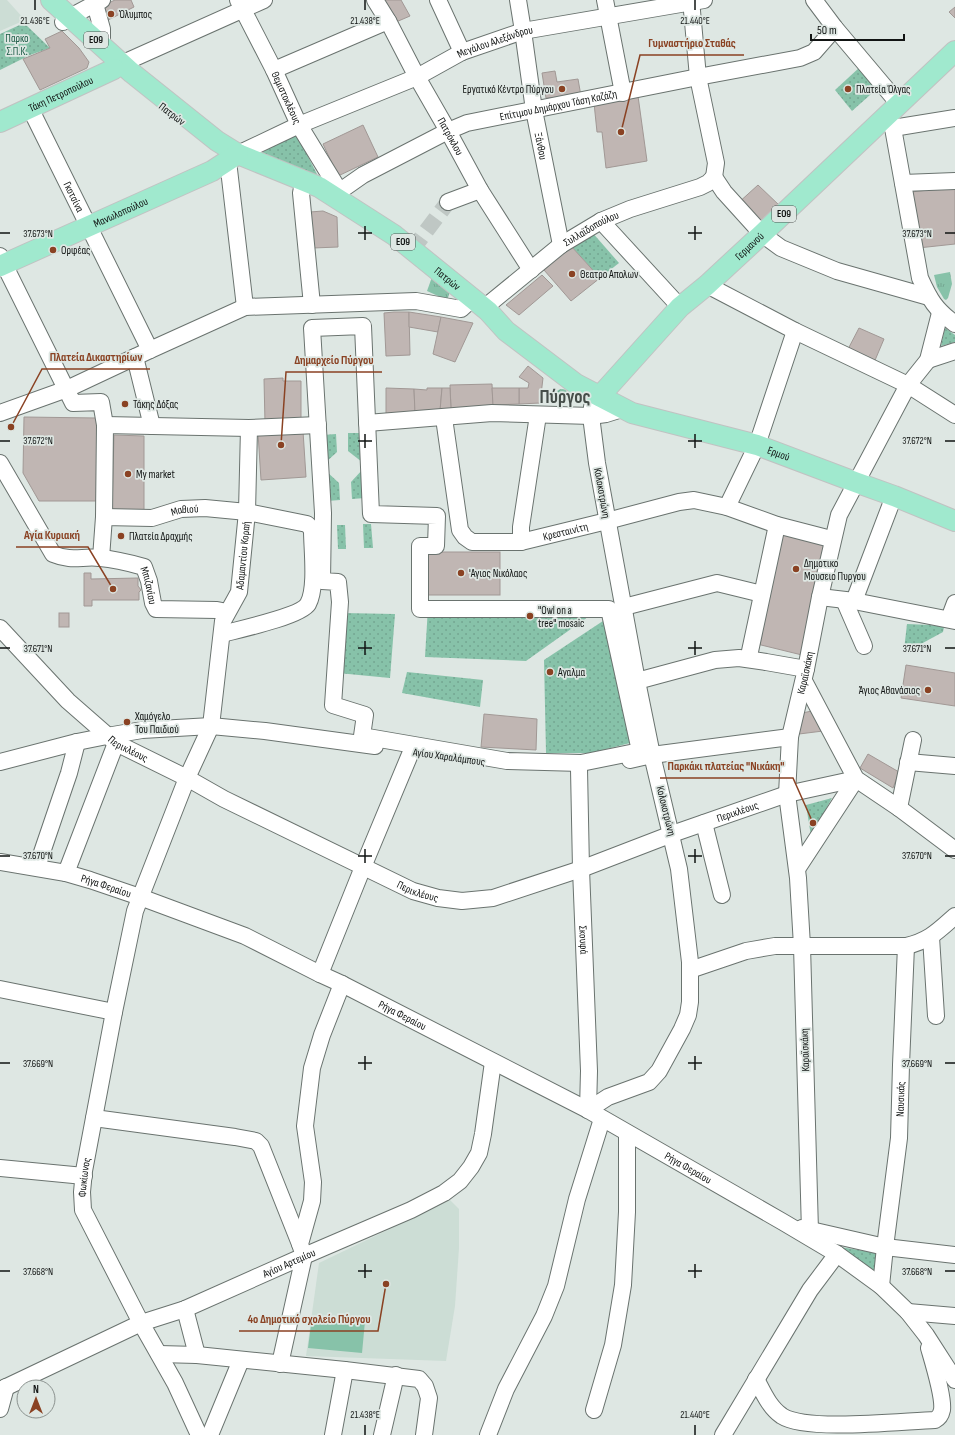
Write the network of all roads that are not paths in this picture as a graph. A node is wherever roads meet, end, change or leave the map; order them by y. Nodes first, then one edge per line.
1 (38, 0) edge
2 (264, 0) edge
3 (375, 0) edge
4 (438, 0) edge
5 (518, 0) edge
6 (605, 0) edge
7 (814, 0) edge
8 (93, 1) edge
9 (696, 1) edge
10 (240, 5) edge
11 (61, 13) edge
12 (608, 16) junction
13 (388, 20) junction
14 (835, 28) junction
15 (524, 31) junction
16 (102, 46) junction
17 (955, 51) edge
18 (462, 52) junction
19 (118, 66) junction
20 (274, 70) junction
21 (417, 77) junction
22 (698, 77) junction
23 (623, 92) junction
24 (30, 108) junction
25 (534, 110) junction
26 (893, 116) junction
27 (955, 118) edge
28 (0, 122) edge
29 (299, 125) junction
30 (448, 131) junction
31 (233, 158) junction
32 (714, 177) junction
33 (955, 181) edge
34 (903, 183) junction
35 (302, 188) junction
36 (480, 190) junction
37 (333, 194) junction
38 (448, 202) tunnel mouth
39 (600, 221) junction
40 (88, 227) junction
41 (762, 234) junction
42 (561, 245) junction
43 (1, 262) edge
44 (531, 270) junction
45 (707, 285) junction
46 (929, 297) junction
47 (312, 305) junction
48 (481, 306) junction
49 (245, 307) junction
50 (680, 307) junction
51 (940, 313) junction
52 (955, 324) edge
53 (796, 331) junction
54 (150, 350) junction
55 (955, 351) edge
56 (135, 357) junction
57 (928, 360) junction
58 (908, 385) junction
59 (67, 390) junction
60 (600, 396) junction
61 (622, 409) junction
62 (0, 413) edge
63 (538, 415) junction
64 (955, 415) edge
65 (591, 416) junction
66 (444, 418) junction
67 (368, 423) junction
68 (104, 425) junction
69 (318, 425) junction
70 (152, 426) junction
71 (249, 428) junction
72 (757, 445) junction
73 (0, 463) edge
74 (855, 482) junction
75 (5, 485) edge
76 (894, 496) junction
77 (726, 507) junction
78 (247, 512) junction
79 (104, 517) junction
80 (607, 521) junction
81 (955, 521) edge
82 (777, 525) junction
83 (831, 539) dead end
84 (521, 542) junction
85 (101, 558) junction
86 (762, 594) junction
87 (820, 597) junction
88 (849, 601) junction
89 (955, 603) edge
90 (624, 607) junction
91 (227, 612) junction
92 (952, 620) edge
93 (0, 628) edge
94 (222, 634) junction
95 (864, 646) dead end
96 (750, 656) dead end
97 (805, 675) junction
98 (637, 682) junction
99 (211, 726) junction
100 (790, 738) junction
101 (111, 739) junction
102 (913, 740) dead end
103 (77, 742) junction
104 (412, 752) junction
105 (652, 755) junction
106 (0, 762) edge
107 (908, 762) junction
108 (955, 766) edge
109 (579, 769) junction
110 (187, 778) junction
111 (856, 779) junction
112 (787, 794) junction
113 (899, 808) junction
114 (704, 823) junction
115 (672, 834) junction
116 (955, 850) edge
117 (0, 862) edge
118 (37, 867) junction
119 (362, 867) junction
120 (581, 869) junction
121 (798, 869) junction
122 (66, 873) junction
123 (722, 895) dead end
124 (140, 898) junction
125 (955, 916) edge
126 (931, 937) junction
127 (802, 946) junction
128 (906, 946) junction
129 (690, 970) junction
130 (320, 974) junction
131 (342, 984) junction
132 (0, 989) edge
133 (114, 1012) junction
134 (936, 1016) dead end
135 (494, 1062) junction
136 (588, 1110) junction
137 (94, 1118) junction
138 (602, 1119) junction
139 (627, 1133) junction
140 (0, 1168) edge
141 (84, 1176) junction
142 (784, 1222) junction
143 (810, 1230) junction
144 (885, 1247) junction
145 (302, 1250) junction
146 (837, 1254) junction
147 (955, 1256) edge
148 (881, 1286) junction
149 (184, 1309) junction
150 (908, 1312) junction
151 (955, 1316) edge
152 (141, 1323) junction
153 (926, 1334) junction
154 (160, 1354) junction
155 (197, 1355) junction
156 (241, 1360) junction
157 (280, 1364) junction
158 (345, 1370) junction
159 (396, 1375) junction
160 (756, 1379) junction
161 (955, 1380) edge
162 (3, 1389) edge
163 (0, 1409) edge
164 (594, 1410) dead end
165 (199, 1435) edge
166 (210, 1435) edge
167 (333, 1435) edge
168 (382, 1435) edge
169 (424, 1435) edge
170 (488, 1435) edge
171 (723, 1435) edge

1 - 11 main road, Πατρών / ΕΟ9
2 - 10 street
3 - 13 street, Πατρόκλου
4 - 18 street
5 - 15 street, Ξάνθου
6 - 12 street
7 - 14 street
8 - 11 street
8 - 16 street
9 - 12 street, Μεγάλου Αλεξάνδρου
9 - 22 street
10 - 19 street
10 - 20 street, Θεμιστοκλέους
11 - 16 main road, Πατρών / ΕΟ9
11 - 19 main road, Πατρών / ΕΟ9
12 - 15 street, Μεγάλου Αλεξάνδρου
12 - 23 street
13 - 20 street
13 - 21 street, Πατρόκλου
14 - 22 street, Επίτιμου Δημάρχου Τάση Καζάζη
14 - 26 street
15 - 18 street, Μεγάλου Αλεξάνδρου
15 - 25 street, Ξάνθου
16 - 19 main road, Πατρών / ΕΟ9
17 - 26 main road, Γερμανού / ΕΟ9
18 - 21 street, Μεγάλου Αλεξάνδρου
19 - 24 main road, Τάκη Πετροπούλου
19 - 31 main road, Πατρών / ΕΟ9
20 - 29 street, Θεμιστοκλέους
21 - 29 street, Μεγάλου Αλεξάνδρου
21 - 30 street, Πατρόκλου
22 - 23 street, Επίτιμου Δημάρχου Τάση Καζάζη
22 - 32 street
23 - 25 street, Επίτιμου Δημάρχου Τάση Καζάζη
24 - 28 main road, Τάκη Πετροπούλου
24 - 40 street, Γκοτσίνα
25 - 30 street, Επίτιμου Δημάρχου Τάση Καζάζη
25 - 42 street, Ξάνθου
26 - 27 street
26 - 34 street
26 - 41 main road, Γερμανού / ΕΟ9
29 - 31 street, Μεγάλου Αλεξάνδρου
29 - 37 street, Θεμιστοκλέους
30 - 36 street, Πατρόκλου
30 - 37 street, Επίτιμου Δημάρχου Τάση Καζάζη
31 - 35 main road, Πατρών / ΕΟ9
31 - 37 main road, Πατρών / ΕΟ9
31 - 40 main road, Μανωλοπούλου
31 - 49 street
32 - 39 street, Συλλαϊδοπούλου
32 - 41 street
33 - 34 street
34 - 46 street
35 - 37 main road, Πατρών / ΕΟ9
35 - 47 street
36 - 38 street
36 - 44 street, Πατρόκλου
37 - 48 main road, Πατρών / ΕΟ9
39 - 42 street, Συλλαϊδοπούλου
39 - 50 street
40 - 43 main road, Μανωλοπούλου
40 - 54 street, Γκοτσίνα
41 - 45 main road, Γερμανού / ΕΟ9
41 - 46 street
42 - 44 street, Συλλαϊδοπούλου
43 - 59 street
44 - 48 street, Συλλαϊδοπούλου
45 - 50 main road, Γερμανού / ΕΟ9
45 - 53 street
46 - 51 street
47 - 48 street, Συλλαϊδοπούλου
47 - 49 street
48 - 60 main road, Ερμού / ΕΟ9
49 - 54 street
50 - 60 main road, Γερμανού / ΕΟ9
51 - 52 street
51 - 57 street
53 - 58 street
53 - 72 street
54 - 56 street
55 - 57 street
56 - 59 street
56 - 70 street
57 - 58 street, Καραϊσκάκη
58 - 64 street
58 - 74 street, Καραϊσκάκη
59 - 62 street
59 - 68 street
60 - 61 main road, Ερμού / ΕΟ9
60 - 65 street, Κολοκοτρώνη
61 - 65 street
61 - 72 main road, Ερμού / ΕΟ9
63 - 65 street
63 - 66 street
63 - 84 street
65 - 80 street, Κολοκοτρώνη
66 - 67 street
66 - 84 street, Κρεσταινίτη
67 - 69 street
67 - 69 street
68 - 70 street
68 - 79 street
69 - 71 street
70 - 71 street
71 - 78 street, Αδαμαντίου Κοραή
72 - 74 main road, Ερμού / ΕΟ9
72 - 77 street
73 - 75 street, Μπιζανίου
74 - 76 main road, Ερμού / ΕΟ9
74 - 87 street, Καραϊσκάκη
75 - 85 street, Μπιζανίου
76 - 81 main road, Ερμού / ΕΟ9
76 - 88 street
77 - 80 street, Κρεσταινίτη
77 - 82 street, Κρεσταινίτη
78 - 79 street, Μαθιού
78 - 91 street, Αδαμαντίου Κοραή
78 - 94 street, Μαθιού
79 - 85 street
80 - 84 street, Κρεσταινίτη
80 - 90 street, Κολοκοτρώνη
82 - 83 street, Κρεσταινίτη
82 - 86 street
85 - 91 street, Μπιζανίου
86 - 90 street
86 - 96 street
87 - 88 street
87 - 97 street, Καραϊσκάκη
88 - 92 street
88 - 95 street
89 - 92 street
90 - 98 street, Κολοκοτρώνη
91 - 94 street, Αδαμαντίου Κοραή
93 - 101 street
94 - 99 street, Αδαμαντίου Κοραή
97 - 98 street
97 - 100 street, Καραϊσκάκη
97 - 111 street
98 - 105 street, Κολοκοτρώνη
99 - 101 street, Αγίου Χαραλάμπους
99 - 104 street, Αγίου Χαραλάμπους
99 - 110 street, Αδαμαντίου Κοραή
100 - 105 street, Αγίου Χαραλάμπους
100 - 112 street, Καραϊσκάκη
101 - 103 street, Περικλέους
101 - 110 street, Περικλέους
101 - 122 street
102 - 107 street
103 - 106 street, Περικλέους
103 - 118 street
104 - 109 street, Αγίου Χαραλάμπους
104 - 119 street
105 - 109 street, Αγίου Χαραλάμπους
105 - 115 street, Κολοκοτρώνη
107 - 108 street
107 - 113 street
109 - 120 street, Σκουφά
110 - 119 street, Περικλέους
110 - 124 street, Φωκίωνος
111 - 112 street, Περικλέους
111 - 113 street
111 - 121 street
112 - 114 street, Περικλέους
112 - 121 street, Καραϊσκάκη
113 - 116 street
114 - 115 street, Περικλέους
114 - 123 street
115 - 120 street, Περικλέους
115 - 129 street, Κολοκοτρώνη
117 - 118 street, Ρήγα Φεραίου
118 - 122 street, Ρήγα Φεραίου
119 - 120 street, Περικλέους
119 - 130 street
120 - 136 street, Σκουφά
121 - 127 street, Καραϊσκάκη
122 - 124 street, Ρήγα Φεραίου
124 - 130 street, Ρήγα Φεραίου
124 - 133 street, Φωκίωνος
125 - 126 street
126 - 128 street
126 - 134 street
127 - 128 street
127 - 129 street
127 - 143 street, Καραϊσκάκη
128 - 144 street, Ναυσικάς
129 - 136 street, Κολοκοτρώνη
130 - 131 street, Ρήγα Φεραίου
131 - 135 street, Ρήγα Φεραίου
131 - 145 street
132 - 133 street
133 - 137 street, Φωκίωνος
135 - 136 street, Ρήγα Φεραίου
135 - 145 street, Αγίου Αρτεμίου
136 - 138 street, Ρήγα Φεραίου
137 - 141 street, Φωκίωνος
137 - 145 street
138 - 139 street, Ρήγα Φεραίου
138 - 170 street
139 - 142 street, Ρήγα Φεραίου
139 - 164 street
140 - 141 street
141 - 152 street, Φωκίωνος
142 - 143 street
142 - 146 street
143 - 144 street
144 - 147 street
144 - 148 street, Ναυσικάς
145 - 149 street, Αγίου Αρτεμίου
145 - 157 street
146 - 148 street
146 - 160 street
148 - 150 street
149 - 152 street, Αγίου Αρτεμίου
149 - 155 street
150 - 151 street
150 - 153 street
152 - 154 street, Φωκίωνος
152 - 162 street, Αγίου Αρτεμίου
153 - 160 street
153 - 161 street
154 - 155 street
154 - 165 street, Φωκίωνος
155 - 156 street
156 - 157 street
156 - 166 street
157 - 158 street
158 - 159 street
158 - 167 street
159 - 168 street
159 - 169 street
160 - 171 street
162 - 163 street

